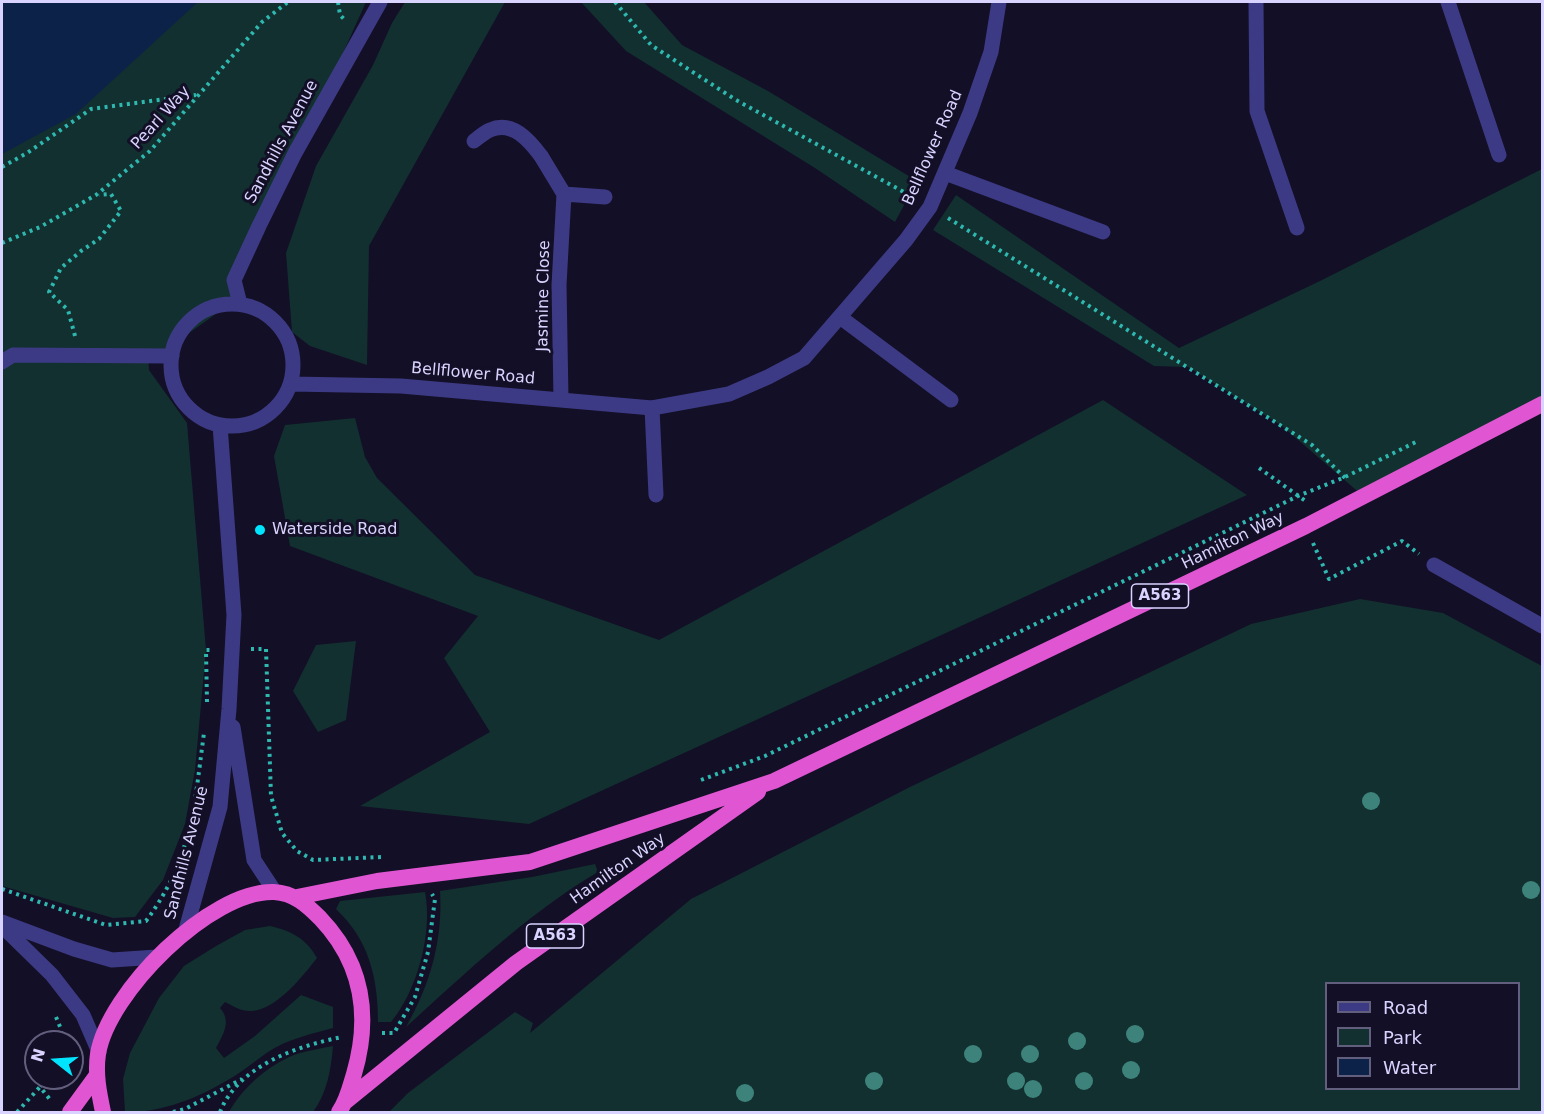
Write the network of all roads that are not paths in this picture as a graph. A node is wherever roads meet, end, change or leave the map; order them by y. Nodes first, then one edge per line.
1 (380, 2) edge
2 (999, 2) edge
3 (1256, 2) edge
4 (1448, 2) edge
5 (474, 141) dead end
6 (1499, 155) dead end
7 (945, 173) junction
8 (564, 194) junction
9 (605, 197) dead end
10 (1297, 228) dead end
11 (1103, 232) dead end
12 (240, 304) junction
13 (840, 317) junction
14 (172, 356) junction
15 (2, 362) edge
16 (291, 384) junction
17 (561, 399) junction
18 (951, 400) dead end
19 (1542, 404) edge
20 (652, 408) junction
21 (220, 425) junction
22 (656, 495) dead end
23 (1434, 565) road end
24 (1542, 626) edge
25 (229, 709) junction
26 (774, 782) junction
27 (275, 892) junction
28 (297, 897) junction
29 (2, 924) edge
30 (186, 933) junction
31 (157, 957) junction
32 (99, 1052) junction
33 (97, 1075) junction
34 (342, 1109) edge
35 (70, 1113) edge
36 (104, 1113) edge

1 - 12 street, Sandhills Avenue
2 - 7 street, Bellflower Road
3 - 10 street
4 - 6 street
5 - 8 street
7 - 11 street
7 - 13 street, Bellflower Road
8 - 9 street
8 - 17 street, Jasmine Close
12 - 14 street
12 - 16 street
13 - 18 street
13 - 20 street, Bellflower Road
14 - 15 street
14 - 21 street
16 - 17 street, Bellflower Road
16 - 21 street
17 - 20 street, Bellflower Road
19 - 26 highway, Hamilton Way / A563
20 - 22 street
21 - 25 street, Sandhills Avenue
23 - 24 street
25 - 27 street, Sandhills Avenue
25 - 30 street, Sandhills Avenue
26 - 28 highway, Hamilton Way / A563
26 - 34 highway, Hamilton Way / A563
27 - 28 highway, A563
27 - 30 highway, A563
28 - 34 highway, A563
29 - 31 street
29 - 32 street
30 - 31 highway, A563
31 - 32 highway, A563
32 - 33 highway, A563
33 - 35 highway
33 - 36 highway, A563

